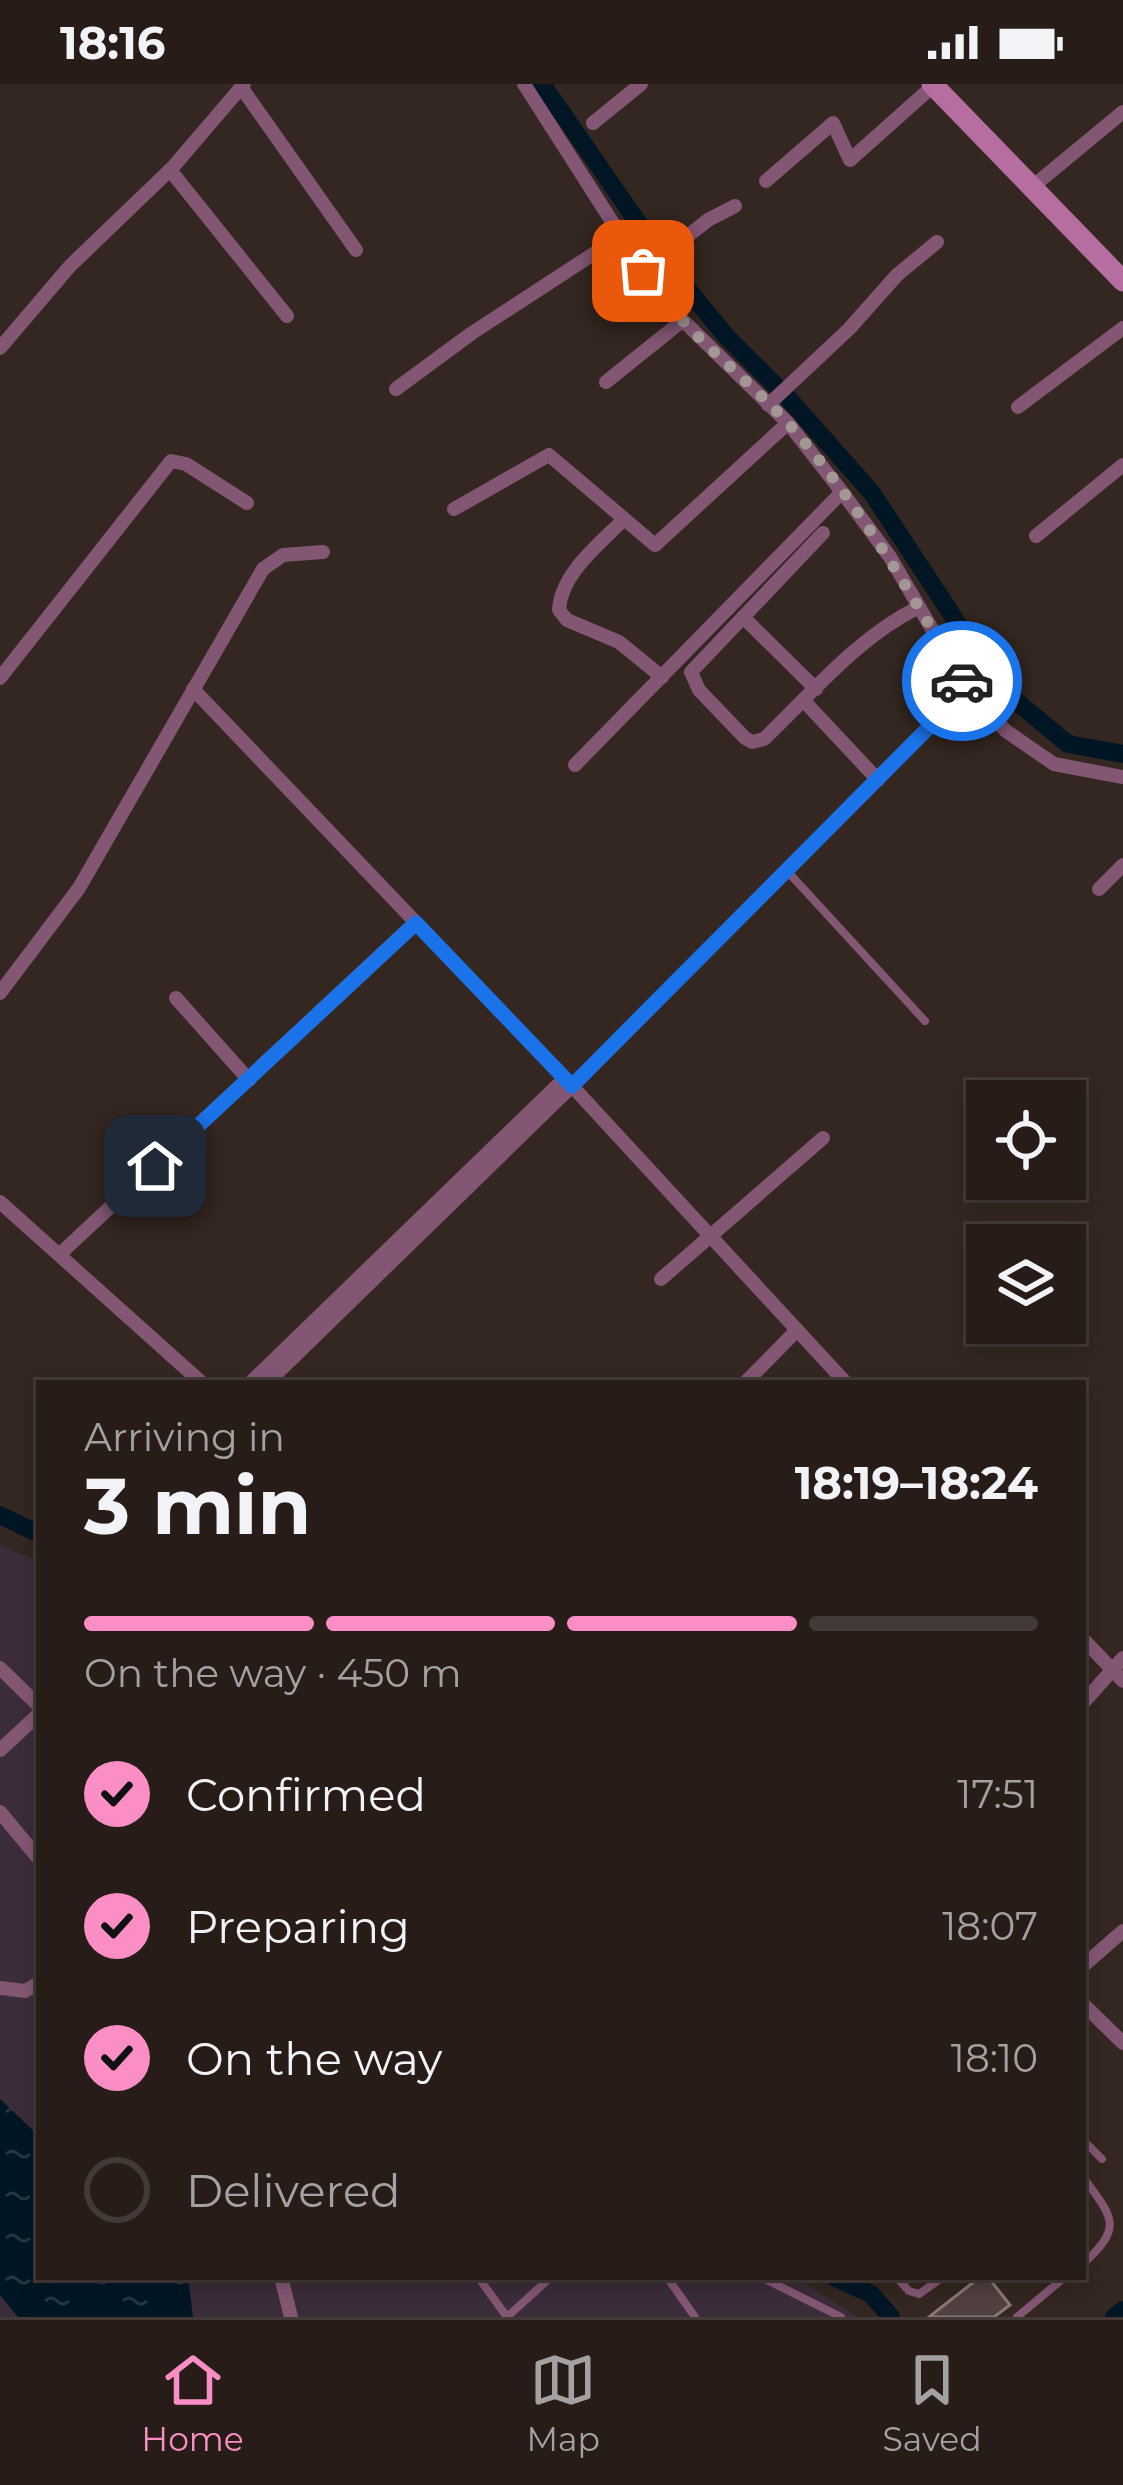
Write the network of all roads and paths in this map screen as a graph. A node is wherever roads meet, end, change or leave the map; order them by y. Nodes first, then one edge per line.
1 (524, 84) edge
2 (641, 84) edge
3 (933, 85) edge
4 (243, 86) edge
5 (1123, 112) edge
6 (593, 123) dead end
7 (170, 170) junction
8 (766, 181) dead end
9 (1031, 188) junction
10 (735, 206) dead end
11 (621, 236) junction
12 (937, 242) dead end
13 (356, 250) dead end
14 (643, 271) junction
15 (1123, 281) edge
16 (287, 316) dead end
17 (682, 321) junction
18 (1123, 328) edge
19 (0, 348) edge
20 (606, 382) dead end
21 (396, 389) dead end
22 (769, 405) junction
23 (1018, 407) dead end
24 (788, 423) junction
25 (1123, 465) edge
26 (842, 492) junction
27 (248, 503) dead end
28 (454, 509) dead end
29 (624, 519) junction
30 (823, 533) dead end
31 (1036, 536) dead end
32 (323, 552) dead end
33 (919, 607) junction
34 (743, 616) junction
35 (662, 677) junction
36 (0, 678) edge
37 (193, 689) junction
38 (816, 689) junction
39 (967, 689) junction
40 (804, 701) junction
41 (575, 765) dead end
42 (1123, 777) edge
43 (878, 780) junction
44 (1123, 865) edge
45 (788, 872) junction
46 (1099, 889) dead end
47 (416, 923) junction
48 (0, 993) edge
49 (176, 998) dead end
50 (925, 1022) dead end
51 (249, 1080) junction
52 (568, 1082) junction
53 (824, 1138) dead end
54 (0, 1202) edge
55 (712, 1238) junction
56 (61, 1253) junction
57 (661, 1280) dead end
58 (797, 1330) junction
59 (199, 1380) edge
60 (253, 1380) edge
61 (270, 1380) edge
62 (748, 1380) edge
63 (843, 1380) edge
64 (1086, 1642) edge
65 (0, 1668) edge
66 (1119, 1670) edge
67 (1086, 1700) edge
68 (36, 1707) edge
69 (36, 1713) edge
70 (0, 1750) edge
71 (0, 1812) edge
72 (36, 1855) edge
73 (1123, 1931) edge
74 (1086, 1963) edge
75 (36, 1986) edge
76 (0, 1988) edge
77 (1086, 2007) edge
78 (1123, 2043) edge
79 (1086, 2143) edge
80 (1102, 2159) dead end
81 (1086, 2181) edge
82 (1086, 2262) edge
83 (282, 2280) edge
84 (480, 2280) edge
85 (548, 2280) edge
86 (669, 2280) edge
87 (767, 2280) edge
88 (899, 2280) edge
89 (939, 2280) edge
90 (1061, 2280) edge
91 (291, 2317) edge
92 (695, 2317) edge
93 (841, 2317) edge
94 (1017, 2317) edge

1 - 11 street
2 - 6 street
3 - 8 street
3 - 9 street
4 - 7 street
4 - 13 street
5 - 9 street
7 - 16 street
7 - 19 street
9 - 15 street
10 - 14 street
11 - 14 street
11 - 21 street
12 - 22 street
14 - 17 street
17 - 20 street
17 - 22 street
18 - 23 street
22 - 24 street
24 - 26 street
24 - 29 street
25 - 31 street
26 - 33 street
26 - 35 street
27 - 36 street
28 - 29 street
29 - 35 street
30 - 34 street
32 - 37 street
33 - 38 street
33 - 39 street
34 - 38 street
34 - 40 street
35 - 41 street
37 - 47 street
37 - 48 street
38 - 40 street
39 - 42 street
39 - 43 street
40 - 43 street
43 - 45 street
44 - 46 street
45 - 50 lane
45 - 52 street
47 - 51 street
47 - 52 street
49 - 51 street
51 - 56 street
52 - 55 street
52 - 60 street
52 - 61 street
53 - 55 street
54 - 56 street
55 - 57 street
55 - 58 street
56 - 59 street
58 - 62 street
58 - 63 street
64 - 66 street
65 - 68 street
66 - 67 street
69 - 70 street
71 - 72 street
73 - 74 street
75 - 76 street
77 - 78 street
79 - 80 lane
81 - 82 lane
83 - 91 street
84 - 85 lane
86 - 92 lane
87 - 93 lane
88 - 89 lane
90 - 94 lane

